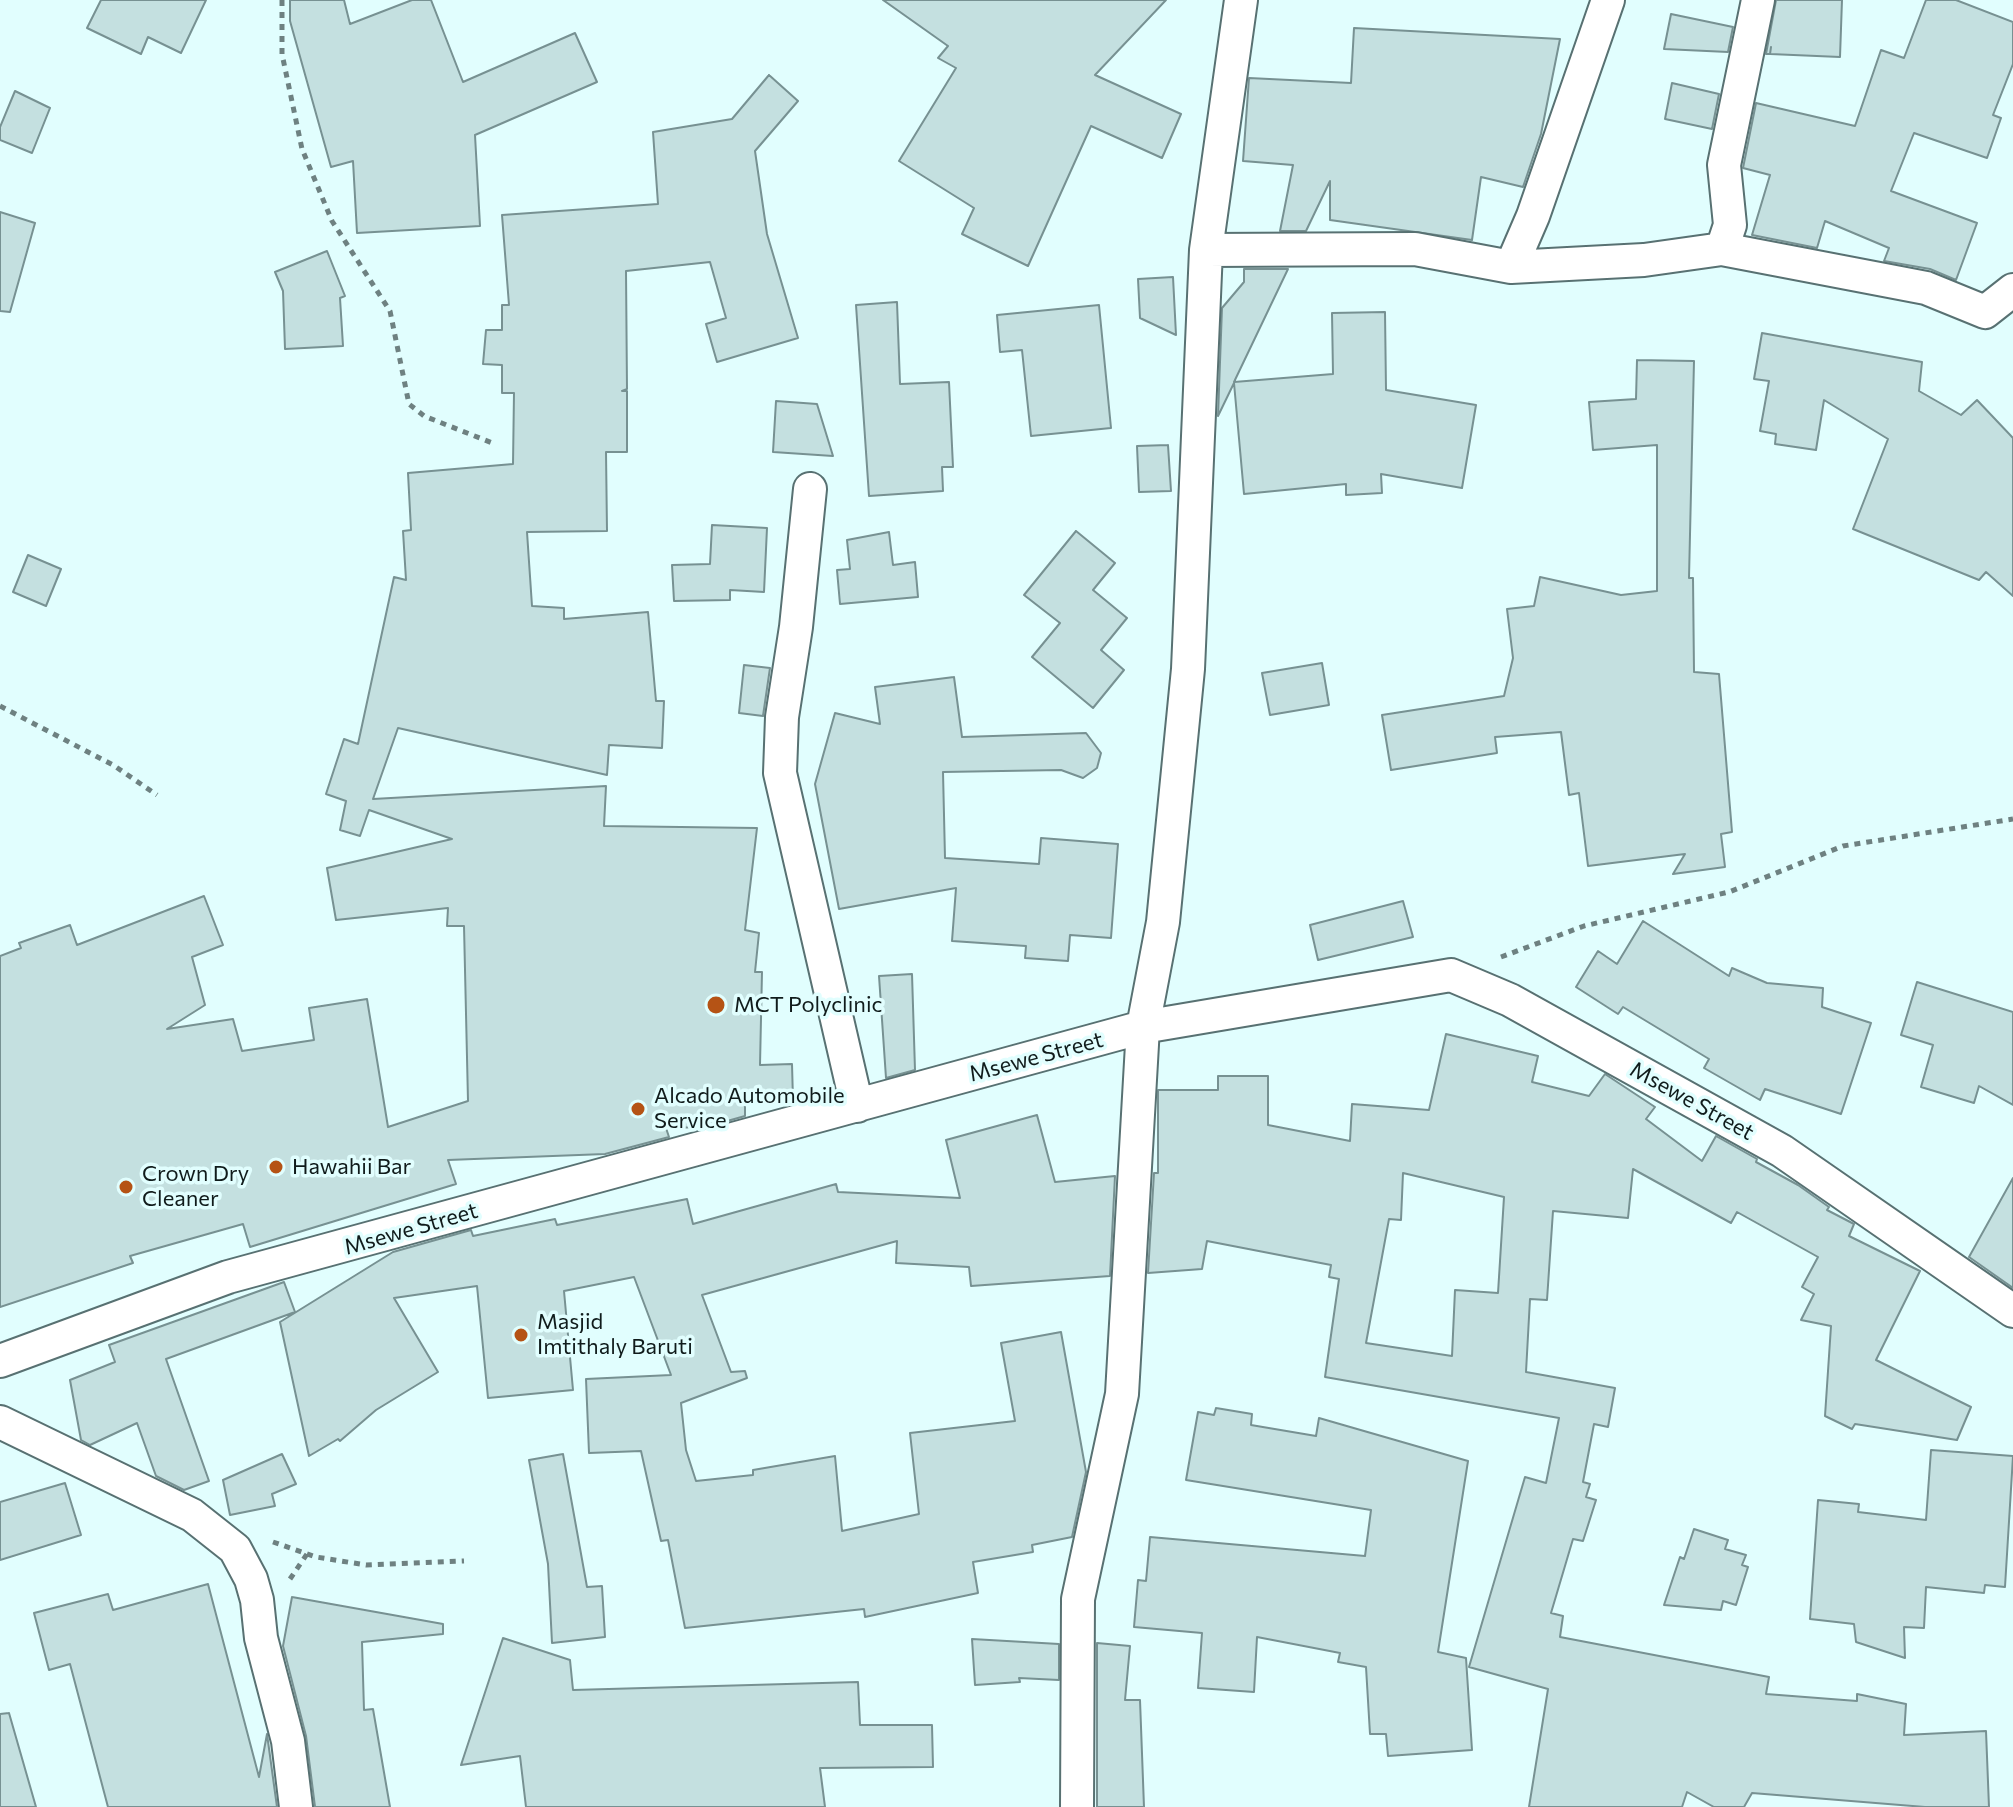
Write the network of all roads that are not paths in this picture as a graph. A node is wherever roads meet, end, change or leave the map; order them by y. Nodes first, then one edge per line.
1 (1241, 0) edge
2 (1608, 0) edge
3 (1758, 0) edge
4 (1722, 249) junction
5 (1206, 250) junction
6 (1511, 267) junction
7 (2013, 290) edge
8 (810, 489) dead end
9 (1143, 1027) junction
10 (857, 1106) junction
11 (2013, 1311) edge
12 (0, 1361) edge
13 (0, 1422) edge
14 (296, 1807) edge
15 (1077, 1807) edge

1 - 5 street
2 - 6 street
3 - 4 street
4 - 6 street
4 - 7 street
5 - 6 street
5 - 9 street
8 - 10 street
9 - 10 street, Msewe Street
9 - 11 street, Msewe Street
9 - 15 street
10 - 12 street, Msewe Street
13 - 14 street

